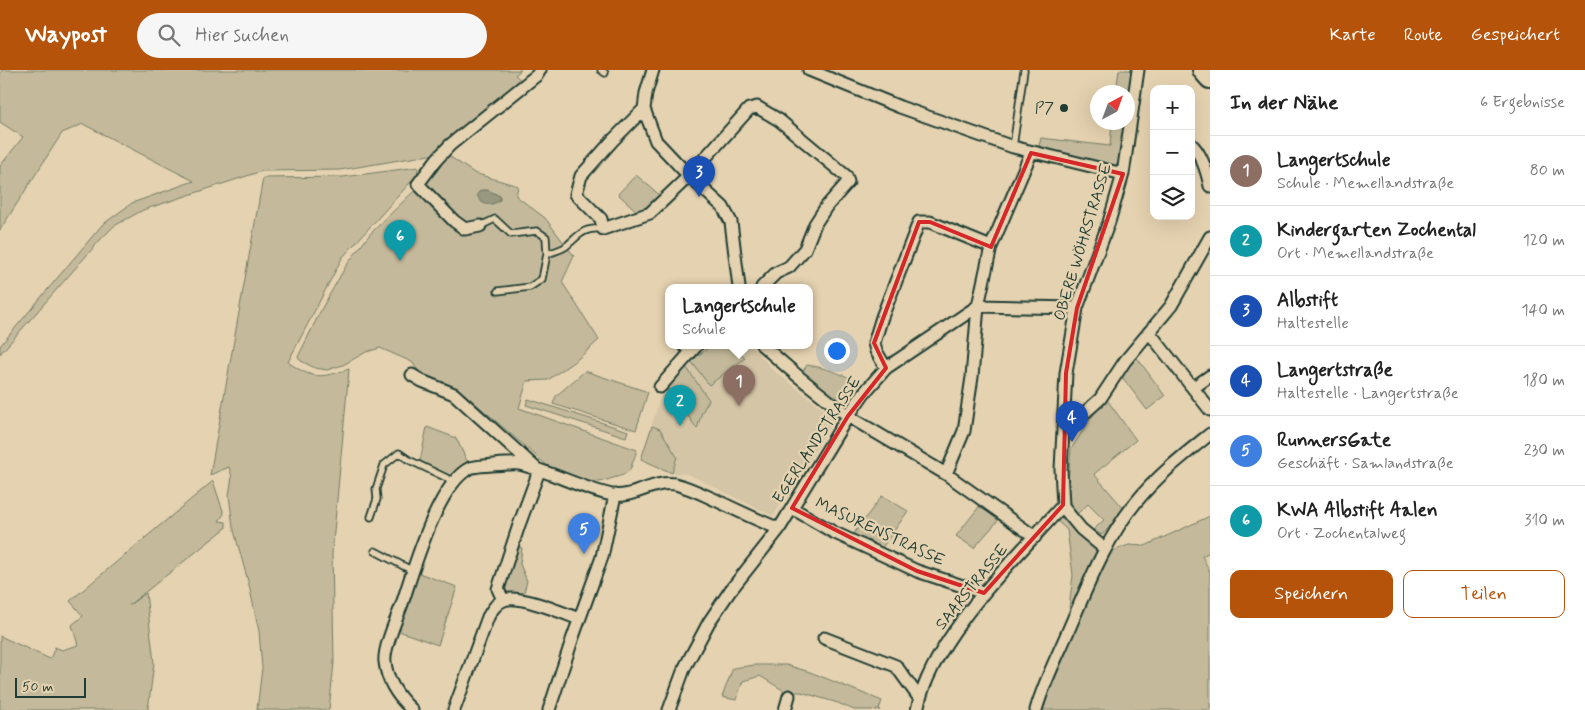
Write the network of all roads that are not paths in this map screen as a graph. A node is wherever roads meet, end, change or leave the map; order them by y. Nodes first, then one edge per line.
1 (540, 70) edge
2 (652, 70) edge
3 (809, 70) edge
4 (1024, 70) edge
5 (1138, 70) edge
6 (1203, 70) edge
7 (1210, 78) edge
8 (644, 109) junction
9 (1195, 147) edge
10 (1013, 148) junction
11 (1031, 153) junction
12 (1123, 174) junction
13 (689, 176) junction
14 (1210, 186) edge
15 (480, 226) joint
16 (603, 229) junction
17 (1210, 237) edge
18 (991, 247) junction
19 (547, 254) junction
20 (739, 284) edge
21 (765, 284) edge
22 (498, 291) dead end
23 (978, 306) junction
24 (1076, 308) junction
25 (1149, 332) junction
26 (693, 349) edge
27 (767, 349) edge
28 (886, 368) junction
29 (412, 375) dead end
30 (1210, 376) edge
31 (660, 387) dead end
32 (1193, 388) junction
33 (1210, 410) edge
34 (848, 416) junction
35 (1064, 424) junction
36 (1210, 434) edge
37 (539, 471) junction
38 (946, 474) junction
39 (454, 481) junction
40 (615, 495) junction
41 (1063, 505) junction
42 (792, 508) junction
43 (371, 517) dead end
44 (780, 528) junction
45 (1035, 537) junction
46 (1105, 549) junction
47 (375, 551) dead end
48 (413, 572) junction
49 (984, 593) junction
50 (504, 600) junction
51 (579, 619) junction
52 (824, 638) dead end
53 (789, 696) dead end
54 (918, 705) edge
55 (412, 710) edge
56 (454, 710) edge
57 (549, 710) edge
58 (669, 710) edge
59 (785, 710) edge
60 (1036, 710) edge

1 - 15 street
2 - 8 street
3 - 10 street
4 - 10 lane
5 - 12 street, OBERE WÖHRSTRASSE
6 - 7 highway
8 - 13 street
8 - 16 street
9 - 14 street
10 - 11 street
11 - 12 street
11 - 18 street
12 - 24 street, OBERE WÖHRSTRASSE
13 - 16 street
13 - 20 street
13 - 21 street
15 - 19 lane
16 - 19 lane
17 - 25 street
18 - 23 street
18 - 28 street
19 - 22 lane
23 - 24 street
23 - 28 street, EGERLANDSTRASSE
23 - 38 street
24 - 35 street, OBERE WÖHRSTRASSE
25 - 32 street
25 - 35 street
26 - 31 street
27 - 34 street
28 - 34 street, EGERLANDSTRASSE
29 - 37 street
30 - 32 street
32 - 33 street
34 - 38 street
34 - 42 street, EGERLANDSTRASSE
35 - 41 street, OBERE WÖHRSTRASSE
36 - 46 street
37 - 39 street
37 - 40 street
37 - 50 street
38 - 45 street
39 - 43 lane
39 - 48 street
40 - 44 street
40 - 51 street
41 - 45 street, SAARSTRASSE
41 - 46 street
42 - 44 street, EGERLANDSTRASSE
42 - 49 street, MASURENSTRASSE
44 - 58 street, EGERLANDSTRASSE
45 - 49 street, SAARSTRASSE
46 - 60 street
47 - 48 lane
48 - 55 street
49 - 54 street, SAARSTRASSE
50 - 51 street
50 - 56 street
51 - 57 street
52 - 54 street, SAARSTRASSE
53 - 59 street

